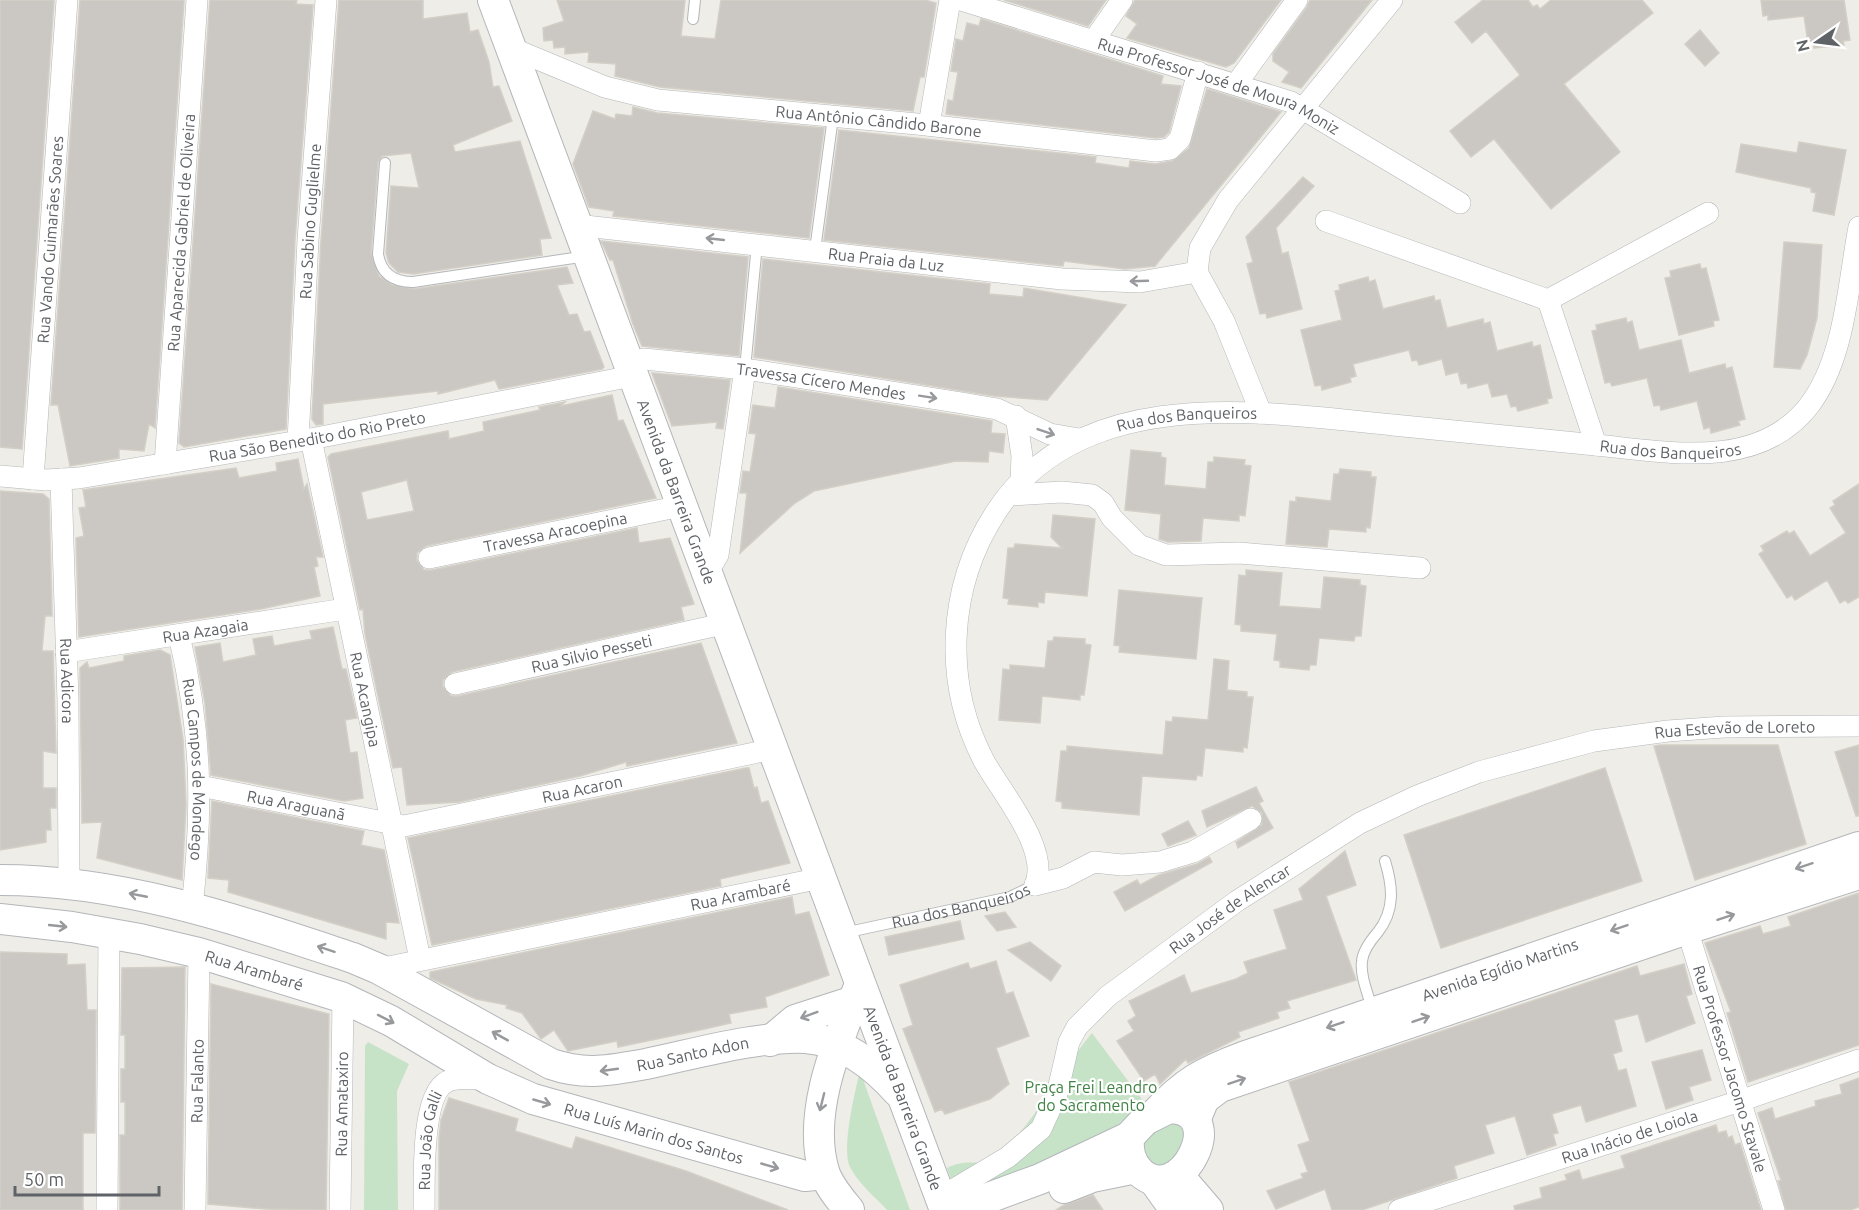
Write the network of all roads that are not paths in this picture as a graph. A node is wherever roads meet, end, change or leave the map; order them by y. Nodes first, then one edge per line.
1 (67, 0) edge
2 (197, 0) edge
3 (326, 0) edge
4 (493, 0) edge
5 (696, 0) edge
6 (950, 0) edge
7 (961, 0) edge
8 (1122, 0) edge
9 (1297, 0) edge
10 (1392, 0) edge
11 (693, 19) dead end
12 (1094, 40) junction
13 (511, 48) junction
14 (1198, 72) junction
15 (1237, 83) junction
16 (1303, 109) junction
17 (833, 117) junction
18 (929, 126) junction
19 (385, 163) dead end
20 (1460, 203) dead end
21 (1708, 213) dead end
22 (1326, 220) dead end
23 (576, 225) junction
24 (1859, 227) edge
25 (757, 243) junction
26 (815, 250) junction
27 (587, 256) junction
28 (1197, 272) junction
29 (1548, 300) junction
30 (630, 369) junction
31 (746, 369) junction
32 (1261, 413) junction
33 (1016, 416) junction
34 (1079, 439) junction
35 (304, 440) junction
36 (1596, 445) junction
37 (165, 464) junction
38 (0, 476) edge
39 (33, 479) junction
40 (61, 479) junction
41 (1015, 488) junction
42 (681, 506) junction
43 (429, 558) dead end
44 (1420, 568) dead end
45 (708, 572) junction
46 (345, 609) junction
47 (727, 623) junction
48 (179, 635) junction
49 (66, 652) junction
50 (454, 684) dead end
51 (1859, 726) edge
52 (1613, 738) joint
53 (772, 749) junction
54 (200, 786) junction
55 (1251, 819) dead end
56 (391, 824) junction
57 (1859, 847) edge
58 (1385, 861) dead end
59 (1859, 874) edge
60 (821, 878) junction
61 (0, 880) edge
62 (69, 884) junction
63 (1035, 885) junction
64 (192, 908) junction
65 (1684, 918) junction
66 (0, 919) edge
67 (109, 933) junction
68 (841, 934) junction
69 (199, 953) junction
70 (420, 960) junction
71 (379, 969) junction
72 (857, 992) junction
73 (343, 998) junction
74 (1373, 1012) junction
75 (770, 1041) junction
76 (836, 1046) junction
77 (1859, 1059) edge
78 (488, 1079) junction
79 (904, 1099) junction
80 (1740, 1101) junction
81 (1156, 1113) junction
82 (1196, 1118) junction
83 (1129, 1137) junction
84 (824, 1174) junction
85 (1156, 1175) junction
86 (943, 1203) edge
87 (107, 1210) edge
88 (195, 1210) edge
89 (340, 1210) edge
90 (424, 1210) edge
91 (849, 1210) edge
92 (1008, 1210) edge
93 (1175, 1210) edge
94 (1208, 1210) edge
95 (1399, 1210) edge
96 (1774, 1210) edge

1 - 39 street, Rua Vando Guimarães Soares
2 - 37 street, Rua Aparecida Gabriel de Oliveira
3 - 35 street, Rua Sabino Guglielme
4 - 13 main road, Avenida da Barreira Grande
5 - 11 lane
6 - 18 street
7 - 12 street, Rua Professor José de Moura Moniz
8 - 12 street
9 - 15 street
10 - 16 street
12 - 14 street, Rua Professor José de Moura Moniz
13 - 17 street, Rua Antônio Cândido Barone
13 - 23 main road, Avenida da Barreira Grande
14 - 15 street, Rua Professor José de Moura Moniz
14 - 18 street, Rua Antônio Cândido Barone
15 - 16 street, Rua Professor José de Moura Moniz
16 - 20 street, Rua Professor José de Moura Moniz
16 - 28 street
17 - 18 street, Rua Antônio Cândido Barone
17 - 26 lane
19 - 27 lane
21 - 29 street
22 - 29 street
25 -> 23 street, Rua Praia da Luz
23 - 27 main road, Avenida da Barreira Grande
24 - 36 street, Rua dos Banqueiros
25 - 26 street, Rua Praia da Luz
25 - 31 lane
28 -> 26 street, Rua Praia da Luz
27 - 30 main road, Avenida da Barreira Grande
28 - 32 street
29 - 36 street
30 - 31 street, Travessa Cícero Mendes
30 - 35 street, Rua São Benedito do Rio Preto
30 - 42 main road, Avenida da Barreira Grande
31 -> 33 street, Travessa Cícero Mendes
31 - 45 street
32 - 34 street, Rua dos Banqueiros
32 - 36 street, Rua dos Banqueiros
33 -> 34 street, Travessa Cícero Mendes
33 - 41 street
34 - 41 street, Rua dos Banqueiros
35 - 37 street, Rua São Benedito do Rio Preto
35 - 46 street, Rua Acangipa
37 - 40 street, Rua São Benedito do Rio Preto
38 - 39 street, Rua São Benedito do Rio Preto
39 - 40 street, Rua São Benedito do Rio Preto
40 - 49 street, Rua Adicora
41 - 44 street
41 - 63 street, Rua dos Banqueiros
42 - 43 street, Travessa Aracoepina
42 - 45 main road, Avenida da Barreira Grande
45 - 47 main road, Avenida da Barreira Grande
46 - 48 street, Rua Azagaia
46 - 56 street, Rua Acangipa
47 - 50 street, Rua Silvio Pesseti
47 - 53 main road, Avenida da Barreira Grande
48 - 49 street, Rua Azagaia
48 - 54 street, Rua Campos de Mondego
49 - 62 street, Rua Adicora
51 - 52 street, Rua Estevão de Loreto
52 - 86 street, Rua José de Alencar
53 - 56 street, Rua Acaron
53 - 60 main road, Avenida da Barreira Grande
54 - 56 street, Rua Araguanã
54 - 64 street, Rua Campos de Mondego
55 - 63 street
56 - 70 street, Rua Acangipa
57 -> 65 main road, Avenida Egídio Martins
58 - 74 lane
65 -> 59 main road, Avenida Egídio Martins
60 - 68 main road, Avenida da Barreira Grande
60 - 70 street, Rua Arambaré
61 - 62 main road
64 -> 62 main road
63 - 68 lane, Rua dos Banqueiros
71 -> 64 main road
65 -> 74 main road, Avenida Egídio Martins
65 - 80 street, Rua Professor Jacomo Stavale
82 -> 65 main road, Avenida Egídio Martins
66 -> 67 main road, Rua Arambaré
67 - 69 main road, Rua Arambaré
67 - 87 street
68 - 72 main road, Avenida da Barreira Grande
69 - 73 main road, Rua Arambaré
69 - 88 street, Rua Falanto
70 - 71 street, Rua Arambaré
75 -> 71 main road, Rua Santo Adon
72 -> 75 main road
72 - 76 main road, Avenida da Barreira Grande
72 - 79 main road, Avenida da Barreira Grande
73 -> 78 main road, Rua Arambaré
73 - 89 street, Rua Amataxiro
74 -> 81 main road, Avenida Egídio Martins
75 - 76 main road, Rua Santo Adon
76 - 79 main road, Rua Santo Adon
76 -> 84 main road, Avenida da Barreira Grande
77 - 80 street, Rua Inácio de Loiola
78 -> 84 main road, Rua Luís Marin dos Santos
78 - 90 street, Rua João Galli
79 - 86 main road, Avenida da Barreira Grande
80 - 95 street, Rua Inácio de Loiola
80 - 96 street, Rua Professor Jacomo Stavale
81 - 82 main road
81 - 83 main road
82 - 85 main road
83 - 85 main road
83 - 86 main road
84 - 91 main road, Avenida da Barreira Grande
85 - 92 main road
85 - 93 main road
85 - 94 main road

